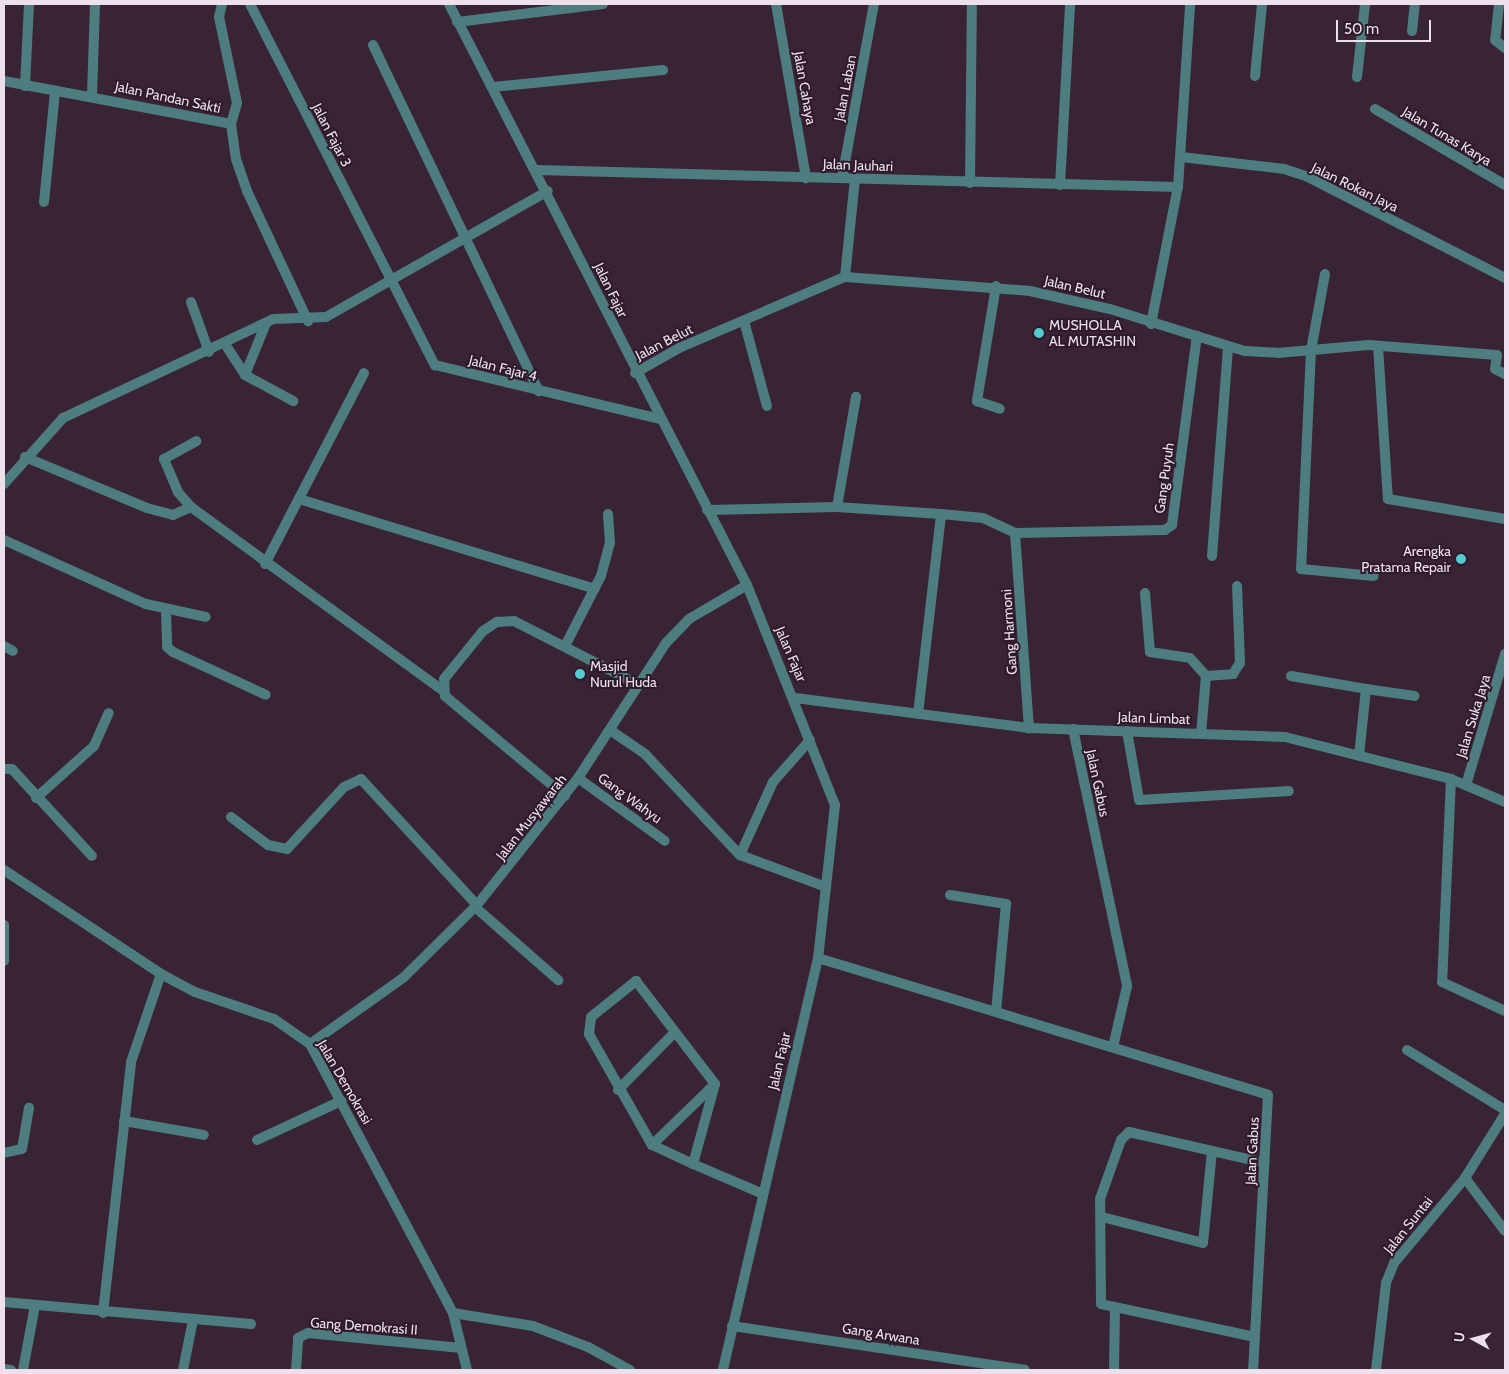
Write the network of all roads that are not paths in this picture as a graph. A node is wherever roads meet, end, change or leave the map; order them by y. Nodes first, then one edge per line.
1 (29, 4) edge
2 (95, 4) edge
3 (222, 4) edge
4 (250, 4) edge
5 (449, 4) edge
6 (598, 4) edge
7 (602, 4) edge
8 (776, 4) edge
9 (874, 4) edge
10 (972, 4) edge
11 (1070, 4) edge
12 (1190, 4) edge
13 (1262, 4) edge
14 (1365, 4) edge
15 (1415, 4) edge
16 (1499, 4) edge
17 (457, 22) junction
18 (1412, 32) dead end
19 (373, 45) dead end
20 (1505, 48) edge
21 (663, 70) dead end
22 (1255, 76) dead end
23 (1357, 77) dead end
24 (4, 81) edge
25 (25, 86) junction
26 (493, 87) junction
27 (55, 91) junction
28 (92, 96) junction
29 (1375, 108) dead end
30 (231, 124) junction
31 (1182, 157) junction
32 (537, 170) junction
33 (806, 178) junction
34 (842, 178) junction
35 (855, 179) junction
36 (970, 183) junction
37 (1060, 185) junction
38 (1505, 185) edge
39 (1178, 187) junction
40 (548, 191) junction
41 (44, 202) dead end
42 (465, 241) junction
43 (1325, 274) dead end
44 (846, 277) junction
45 (1505, 278) edge
46 (389, 279) junction
47 (996, 286) junction
48 (192, 302) dead end
49 (308, 321) junction
50 (744, 321) junction
51 (266, 322) junction
52 (1151, 324) junction
53 (1197, 336) junction
54 (226, 344) junction
55 (1378, 346) junction
56 (1228, 347) junction
57 (1311, 350) junction
58 (209, 352) junction
59 (364, 373) dead end
60 (635, 373) junction
61 (1505, 374) edge
62 (245, 375) junction
63 (539, 391) junction
64 (856, 397) dead end
65 (293, 401) dead end
66 (767, 406) dead end
67 (1000, 409) dead end
68 (660, 419) junction
69 (196, 441) dead end
70 (25, 457) junction
71 (4, 484) edge
72 (299, 499) junction
73 (191, 507) junction
74 (837, 507) junction
75 (707, 510) junction
76 (608, 514) dead end
77 (942, 514) junction
78 (1505, 519) edge
79 (1016, 534) junction
80 (4, 540) edge
81 (1212, 556) dead end
82 (265, 564) junction
83 (1374, 576) dead end
84 (747, 585) junction
85 (1237, 586) dead end
86 (595, 589) junction
87 (1145, 593) dead end
88 (166, 612) junction
89 (206, 617) dead end
90 (565, 646) junction
91 (1505, 654) edge
92 (1206, 676) junction
93 (1291, 676) dead end
94 (640, 686) junction
95 (1366, 689) junction
96 (443, 691) junction
97 (266, 695) dead end
98 (1415, 696) dead end
99 (795, 698) junction
100 (108, 713) dead end
101 (918, 714) junction
102 (1030, 728) junction
103 (1073, 729) junction
104 (610, 730) junction
105 (1127, 731) junction
106 (1201, 734) junction
107 (810, 740) junction
108 (1359, 756) junction
109 (4, 769) edge
110 (578, 778) junction
111 (1450, 779) junction
112 (1466, 785) junction
113 (1289, 791) dead end
114 (565, 796) junction
115 (36, 798) junction
116 (1505, 802) edge
117 (231, 817) dead end
118 (665, 841) dead end
119 (740, 854) junction
120 (92, 856) dead end
121 (4, 870) edge
122 (826, 887) junction
123 (950, 895) dead end
124 (476, 906) junction
125 (4, 925) edge
126 (818, 958) junction
127 (4, 961) edge
128 (161, 974) junction
129 (558, 980) dead end
130 (996, 1012) junction
131 (1505, 1012) edge
132 (675, 1032) junction
133 (310, 1044) junction
134 (1114, 1047) junction
135 (1407, 1050) dead end
136 (714, 1084) junction
137 (618, 1090) junction
138 (341, 1102) junction
139 (29, 1108) dead end
140 (1505, 1110) edge
141 (1505, 1114) edge
142 (124, 1121) junction
143 (204, 1135) dead end
144 (257, 1140) dead end
145 (652, 1145) junction
146 (1212, 1151) junction
147 (4, 1153) edge
148 (1265, 1163) junction
149 (694, 1164) junction
150 (1465, 1178) junction
151 (761, 1193) junction
152 (1102, 1217) junction
153 (1505, 1231) edge
154 (4, 1302) edge
155 (35, 1305) junction
156 (1115, 1308) junction
157 (104, 1313) junction
158 (452, 1313) junction
159 (193, 1320) junction
160 (251, 1324) dead end
161 (732, 1326) junction
162 (1255, 1338) junction
163 (461, 1348) junction
164 (4, 1369) edge
165 (11, 1370) edge
166 (23, 1370) edge
167 (183, 1370) edge
168 (296, 1370) edge
169 (467, 1370) edge
170 (630, 1370) edge
171 (723, 1370) edge
172 (1025, 1370) edge
173 (1114, 1370) edge
174 (1253, 1370) edge
175 (1376, 1370) edge

1 - 25 street
2 - 28 street
3 - 30 street, Jalan Pandan Sakti
4 - 46 street, Jalan Fajar 3
5 - 17 street, Jalan Fajar
6 - 7 street
6 - 17 street
8 - 33 street, Jalan Cahaya
9 - 34 street, Jalan Laban
10 - 36 street
11 - 37 street
12 - 31 street
13 - 22 street
14 - 23 street
15 - 18 street
16 - 20 street
17 - 26 street, Jalan Fajar
19 - 42 street
21 - 26 street
24 - 25 street, Jalan Pandan Sakti
25 - 27 street, Jalan Pandan Sakti
26 - 32 street, Jalan Fajar
27 - 28 street, Jalan Pandan Sakti
27 - 41 street
28 - 30 street, Jalan Pandan Sakti
29 - 38 street, Jalan Tunas Karya
30 - 49 street
31 - 39 street
31 - 45 street, Jalan Rokan Jaya
32 - 33 street, Jalan Jauhari
32 - 40 street, Jalan Fajar
33 - 34 street, Jalan Jauhari
34 - 35 street, Jalan Jauhari
35 - 36 street, Jalan Jauhari
35 - 44 street
36 - 37 street, Jalan Jauhari
37 - 39 street, Jalan Jauhari
39 - 52 street
40 - 42 street
40 - 60 street, Jalan Fajar
42 - 46 street
42 - 63 street
43 - 57 street
44 - 47 street, Jalan Belut
44 - 50 street, Jalan Belut
46 - 49 street
46 - 63 street, Jalan Fajar 4
47 - 52 street, Jalan Belut
47 - 67 street
48 - 58 street
49 - 51 street
50 - 60 street, Jalan Belut
50 - 66 street
51 - 54 street
51 - 62 street
52 - 53 street, Jalan Belut
53 - 56 street, Jalan Belut
53 - 79 street, Gang Puyuh
54 - 58 street
54 - 62 street
55 - 57 street, Jalan Belut
55 - 61 street, Jalan Belut
55 - 78 street
56 - 57 street, Jalan Belut
56 - 81 street
57 - 83 street
58 - 70 street
59 - 72 street
60 - 68 street, Jalan Fajar
62 - 65 street
63 - 68 street, Jalan Fajar 4
64 - 74 street
68 - 75 street, Jalan Fajar
69 - 73 street
70 - 71 street
70 - 73 street
72 - 82 street
72 - 86 street
73 - 82 street
74 - 75 street
74 - 77 street
75 - 84 street, Jalan Fajar
76 - 86 street
77 - 79 street
77 - 101 street
79 - 102 street, Gang Harmoni
80 - 88 street
82 - 96 street
84 - 94 street, Jalan Musyawarah
84 - 99 street, Jalan Fajar
85 - 92 street
86 - 90 street
87 - 92 street
88 - 89 street
88 - 97 street
90 - 94 street
90 - 96 street
91 - 112 street, Jalan Suka Jaya
92 - 106 street
93 - 95 street
94 - 104 street, Jalan Musyawarah
95 - 98 street
95 - 108 street
96 - 114 street
99 - 101 street, Jalan Limbat
99 - 107 street, Jalan Fajar
100 - 115 street
101 - 102 street, Jalan Limbat
102 - 103 street, Jalan Limbat
103 - 105 street, Jalan Limbat
103 - 134 street, Jalan Gabus
104 - 110 street, Jalan Musyawarah
104 - 119 street
105 - 106 street, Jalan Limbat
105 - 113 street
106 - 108 street, Jalan Limbat
107 - 119 street
107 - 122 street, Jalan Fajar
108 - 111 street, Jalan Limbat
109 - 115 street
110 - 114 street, Jalan Musyawarah
110 - 118 street, Gang Wahyu
111 - 112 street, Jalan Limbat
111 - 131 street
112 - 116 street, Jalan Limbat
114 - 124 street, Jalan Musyawarah
115 - 120 street
117 - 124 street
119 - 122 street
121 - 128 street, Jalan Demokrasi
122 - 126 street, Jalan Fajar
123 - 130 street
124 - 129 street
124 - 133 street, Jalan Musyawarah
125 - 127 street
126 - 130 street, Jalan Gabus
126 - 151 street, Jalan Fajar
128 - 133 street, Jalan Demokrasi
128 - 142 street
130 - 134 street, Jalan Gabus
132 - 136 street
132 - 137 street
132 - 137 street
133 - 138 street, Jalan Demokrasi
134 - 148 street, Jalan Gabus
135 - 140 street
136 - 145 street
136 - 149 street
137 - 145 street
138 - 144 street
138 - 158 street, Jalan Demokrasi
139 - 147 street
141 - 150 street, Jalan Suntai
142 - 143 street
142 - 157 street
145 - 149 street
146 - 148 street
146 - 152 street
146 - 152 street
148 - 162 street, Jalan Gabus
149 - 151 street
150 - 153 street
150 - 175 street, Jalan Suntai
151 - 161 street, Jalan Fajar
152 - 156 street
154 - 155 street
155 - 157 street
155 - 166 street
156 - 162 street
156 - 173 street
157 - 159 street
158 - 163 street, Jalan Demokrasi
158 - 170 street
159 - 160 street
159 - 167 street
161 - 171 street, Jalan Fajar
161 - 172 street, Gang Arwana
162 - 174 street, Jalan Gabus
163 - 168 street, Gang Demokrasi II
163 - 169 street, Jalan Demokrasi
164 - 165 street

